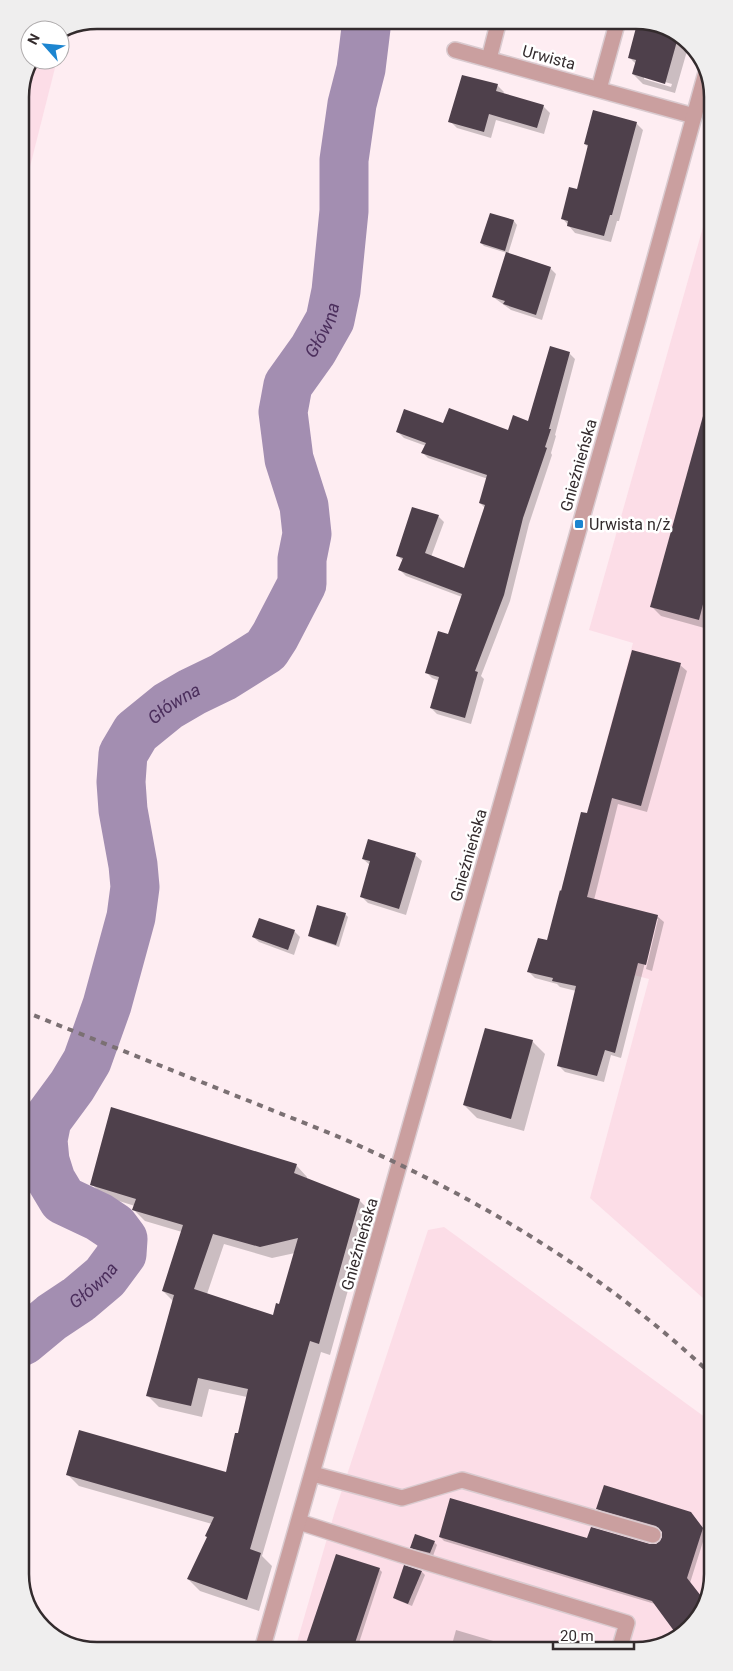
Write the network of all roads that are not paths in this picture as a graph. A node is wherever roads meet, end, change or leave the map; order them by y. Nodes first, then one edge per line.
1 (497, 29) edge
2 (616, 29) edge
3 (455, 50) dead end
4 (489, 59) junction
5 (704, 86) edge
6 (599, 89) junction
7 (700, 109) edge
8 (313, 1474) junction
9 (299, 1522) junction
10 (653, 1535) dead end
11 (264, 1642) edge
12 (621, 1642) edge

1 - 4 street
2 - 6 street
3 - 4 street, Urwista
4 - 6 street, Urwista
5 - 7 street, Gnieźnieńska
6 - 7 street, Urwista
7 - 8 street, Gnieźnieńska
8 - 9 street, Gnieźnieńska
8 - 10 street
9 - 11 street, Gnieźnieńska
9 - 12 street

